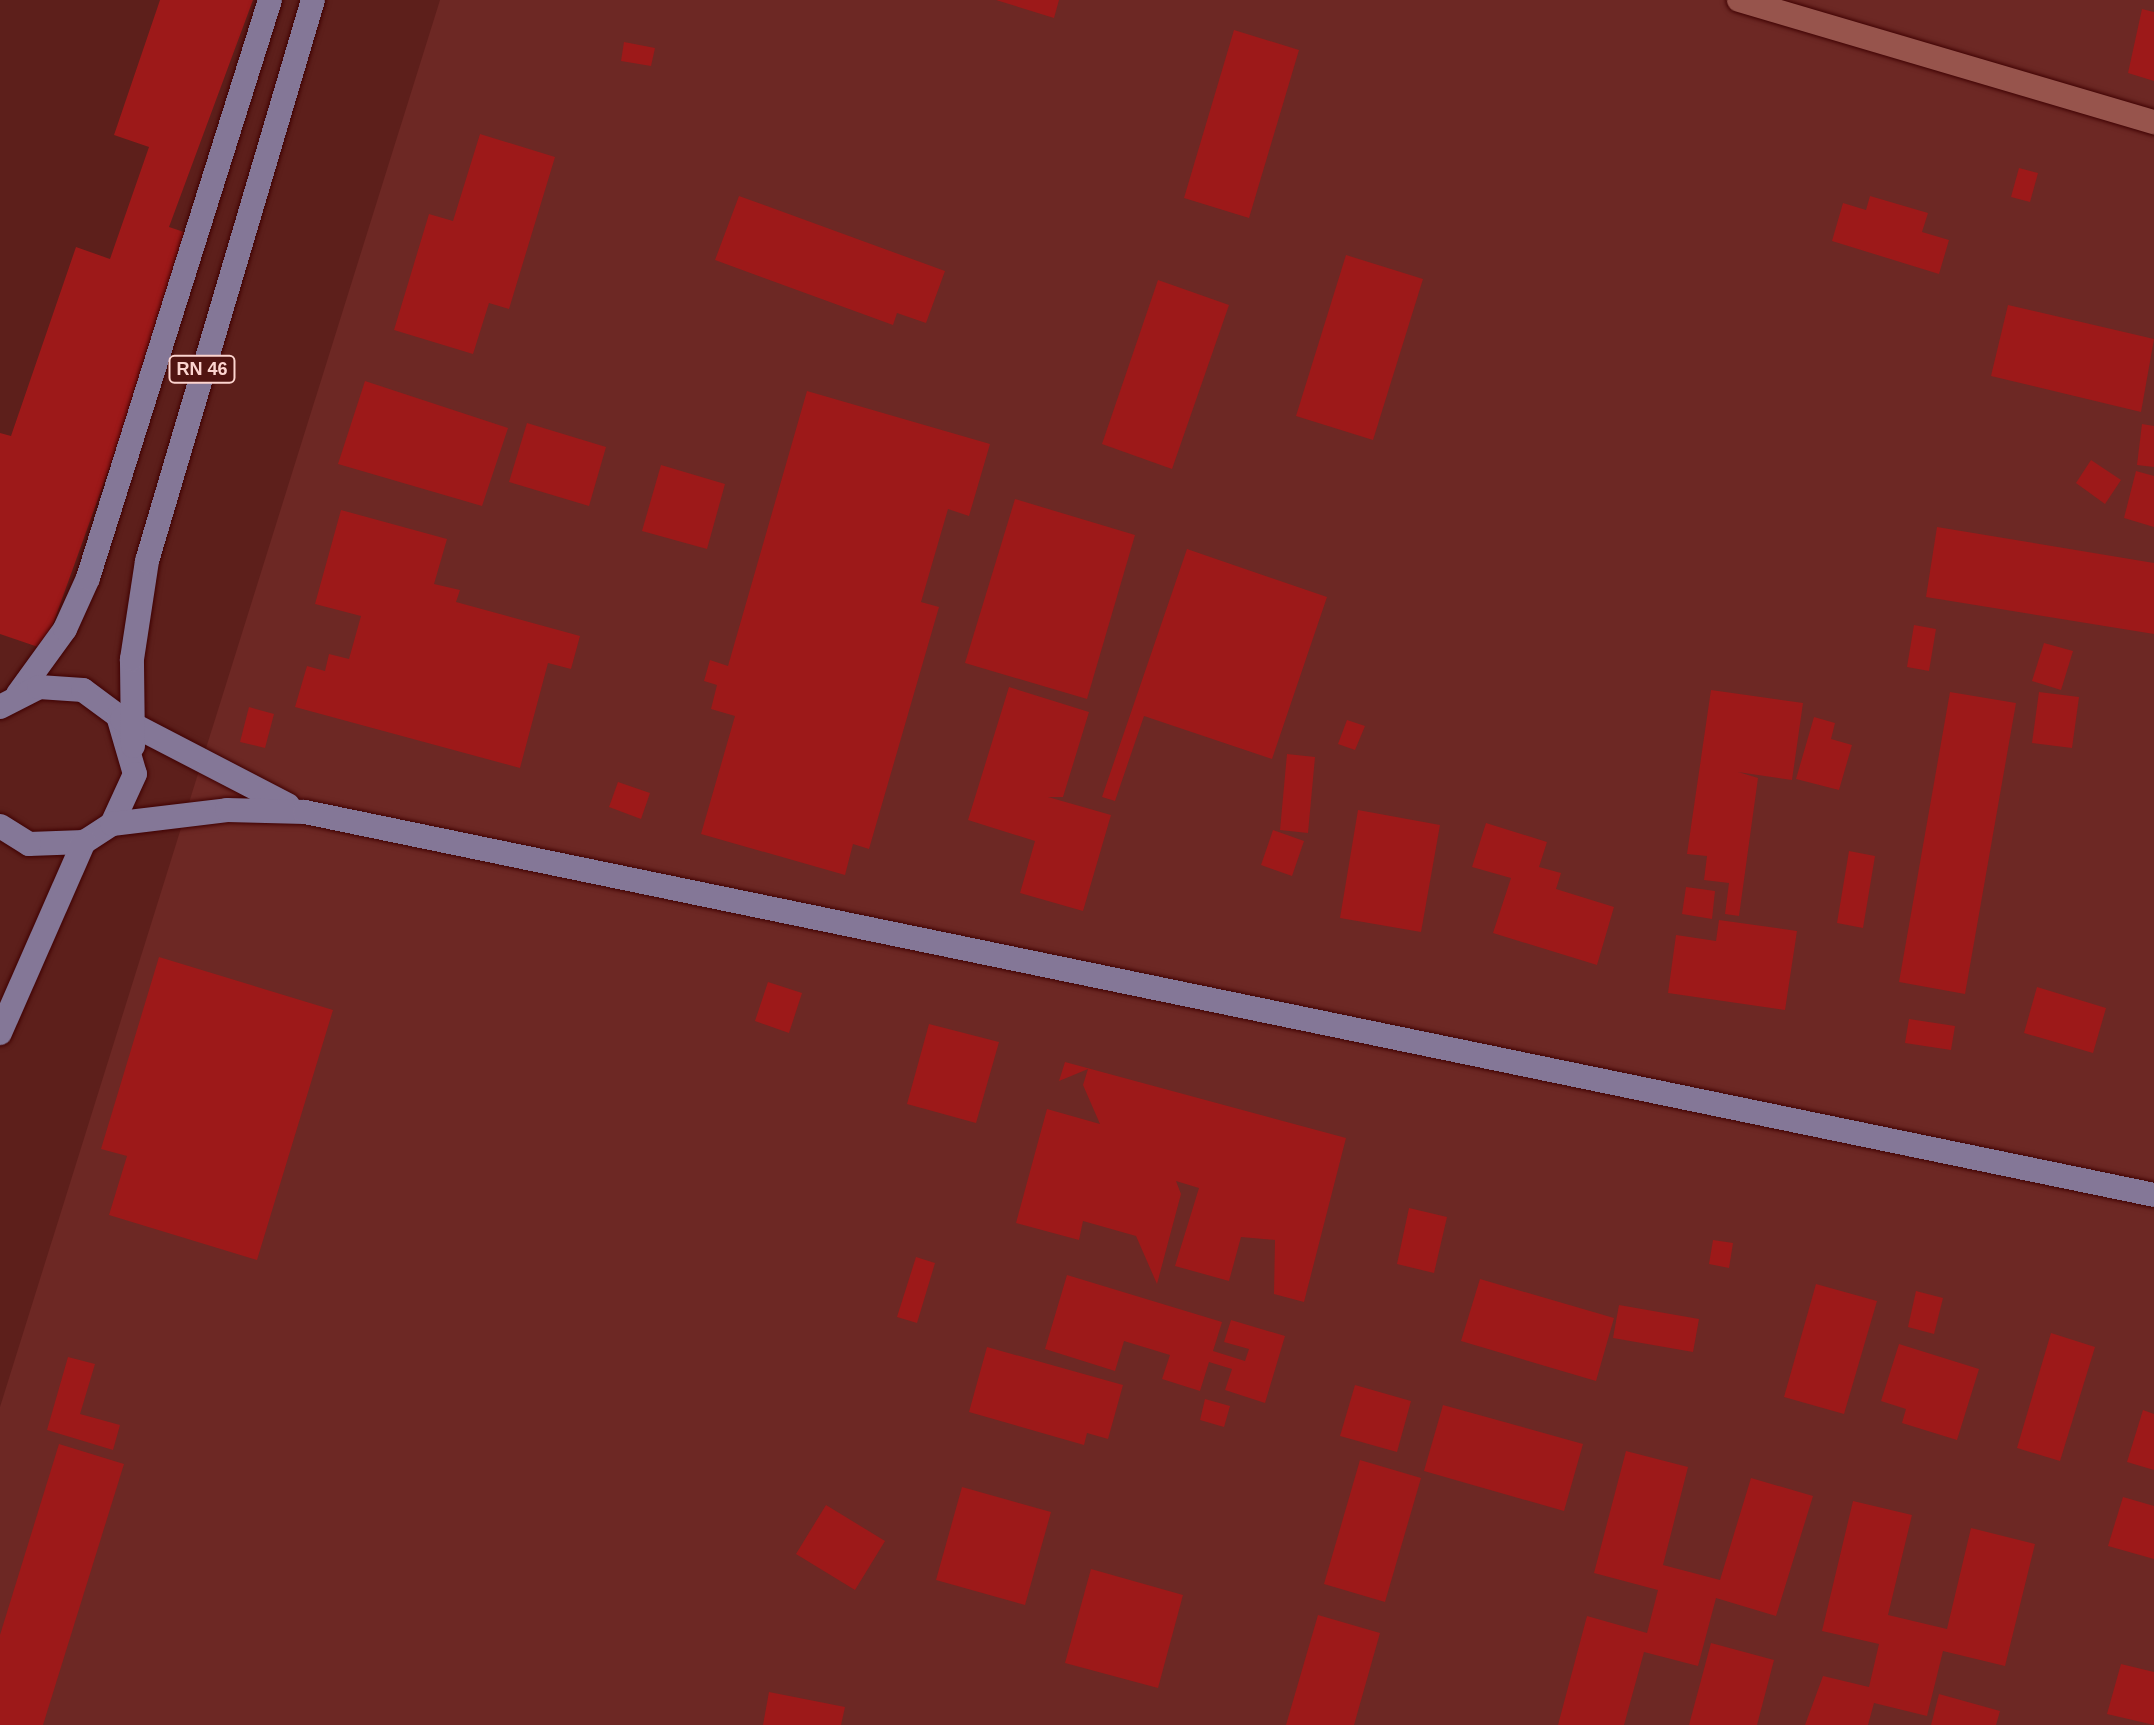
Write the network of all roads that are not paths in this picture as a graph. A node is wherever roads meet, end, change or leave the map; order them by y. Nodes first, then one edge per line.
1 (270, 0) edge
2 (313, 0) edge
3 (1739, 0) edge
4 (2154, 122) edge
5 (9, 700) edge
6 (127, 729) junction
7 (305, 812) junction
8 (112, 824) junction
9 (0, 826) edge
10 (84, 842) junction
11 (0, 1033) edge
12 (2154, 1195) edge

1 - 5 main road, RN 46
2 - 6 main road, RN 46
3 - 4 street
5 - 6 main road
6 - 7 main road
6 - 8 main road
7 - 8 main road
7 - 12 main road
8 - 10 main road
9 - 10 main road
10 - 11 main road

